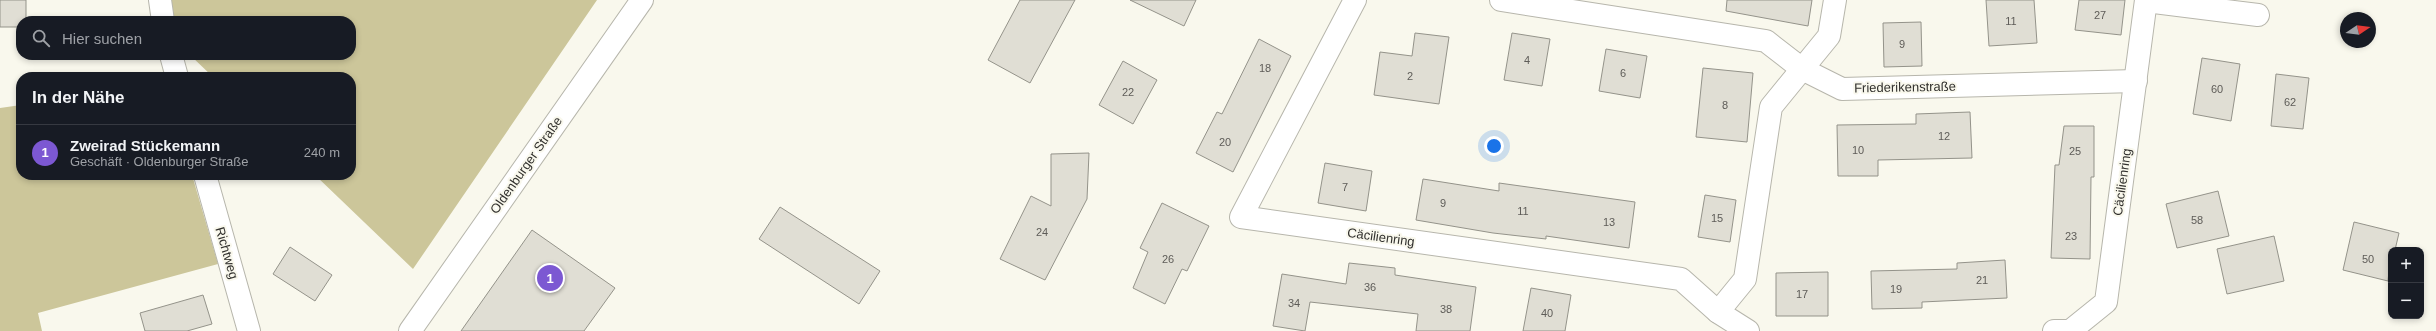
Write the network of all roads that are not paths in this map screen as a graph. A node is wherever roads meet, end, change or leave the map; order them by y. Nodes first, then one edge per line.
1 (160, 0) edge
2 (642, 0) edge
3 (1355, 0) edge
4 (1500, 0) edge
5 (1834, 0) edge
6 (2146, 1) edge
7 (2258, 15) dead end
8 (162, 16) edge
9 (172, 60) edge
10 (1802, 69) junction
11 (176, 72) edge
12 (2136, 81) junction
13 (206, 180) edge
14 (1718, 312) junction
15 (249, 331) edge
16 (410, 331) edge
17 (1748, 331) edge
18 (2054, 331) edge

1 - 8 street
2 - 16 street, Oldenburger Straße
3 - 14 street, Cäcilienring
4 - 10 street, Friederikenstraße
5 - 10 street
6 - 7 street, Cäcilienring
6 - 12 street, Cäcilienring
9 - 11 street
10 - 12 street, Friederikenstraße
10 - 14 street
12 - 18 street, Cäcilienring
13 - 15 street, Richtweg
14 - 17 street, Cäcilienring

